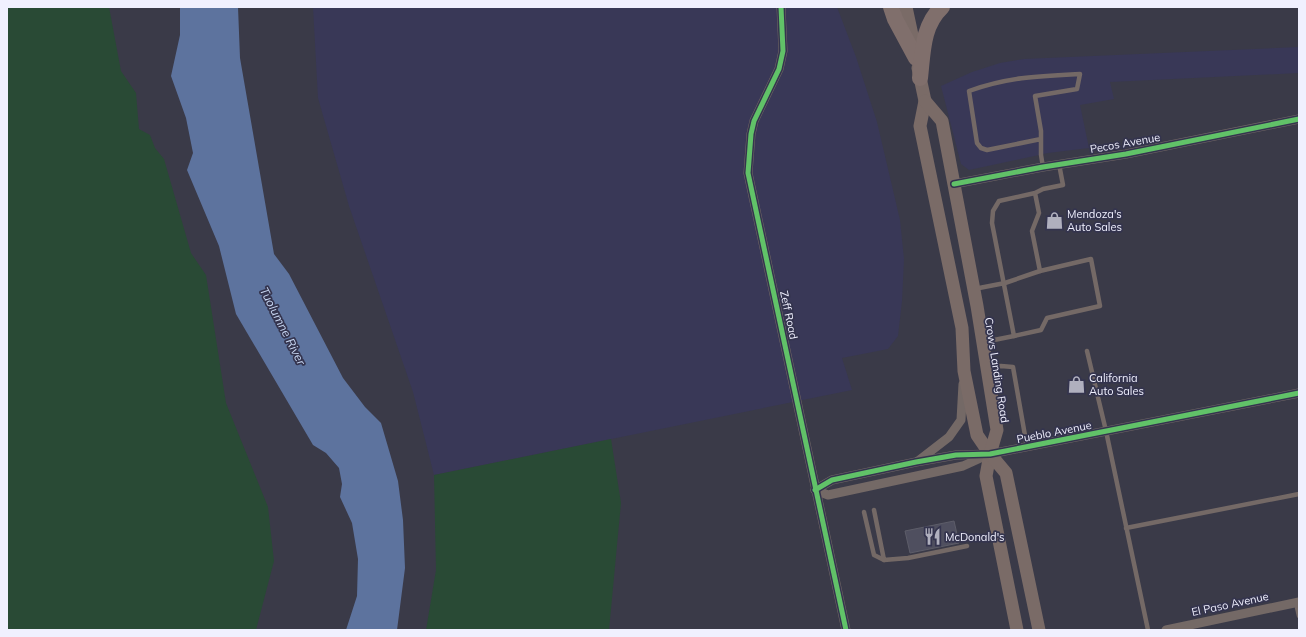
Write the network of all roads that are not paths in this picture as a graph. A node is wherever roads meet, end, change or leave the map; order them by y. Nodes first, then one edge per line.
1 (782, 7) edge
2 (892, 7) edge
3 (906, 7) edge
4 (942, 7) edge
5 (916, 58) junction
6 (920, 78) junction
7 (925, 101) junction
8 (1299, 119) edge
9 (1041, 139) junction
10 (1059, 164) junction
11 (1043, 166) junction
12 (954, 184) junction
13 (1035, 193) junction
14 (1040, 271) junction
15 (1005, 283) junction
16 (974, 289) junction
17 (1014, 336) junction
18 (983, 342) junction
19 (1087, 351) dead end
20 (987, 367) junction
21 (964, 371) junction
22 (1299, 393) edge
23 (1106, 432) junction
24 (1027, 447) junction
25 (990, 454) junction
26 (916, 462) junction
27 (815, 490) junction
28 (1299, 494) edge
29 (874, 510) dead end
30 (864, 512) dead end
31 (1126, 528) junction
32 (967, 546) dead end
33 (884, 560) junction
34 (1298, 603) edge
35 (1299, 616) edge
36 (846, 630) edge
37 (1017, 630) edge
38 (1039, 630) edge
39 (1148, 630) edge
40 (1166, 630) edge

1 - 27 street, Zeff Road
2 - 5 highway
3 - 5 main road, Crows Landing Road
4 - 6 highway
5 - 6 main road, Crows Landing Road
6 - 7 main road, Crows Landing Road
7 - 12 main road, Crows Landing Road
7 - 21 main road, Crows Landing Road
8 - 10 street, Pecos Avenue
9 - 9 lane
9 - 11 lane
10 - 11 street, Pecos Avenue
10 - 13 lane
11 - 12 street, Pecos Avenue
12 - 16 main road, Crows Landing Road
13 - 14 lane
13 - 15 lane
14 - 15 lane
14 - 17 lane
15 - 16 lane
15 - 17 lane
16 - 18 main road, Crows Landing Road
17 - 18 lane
18 - 20 main road, Crows Landing Road
19 - 23 lane
20 - 24 lane
20 - 25 main road, Crows Landing Road
21 - 25 main road, Crows Landing Road
21 - 26 street
22 - 23 street, Pueblo Avenue
23 - 24 street, Pueblo Avenue
23 - 31 lane
24 - 25 street, Pueblo Avenue
25 - 26 street, Pueblo Avenue
25 - 27 street, Pueblo Avenue
25 - 37 main road, Crows Landing Road
25 - 38 main road, Crows Landing Road
26 - 27 street, Pueblo Avenue
27 - 36 street, Zeff Road
28 - 31 lane
29 - 33 lane
30 - 33 lane
31 - 39 lane
32 - 33 lane
34 - 35 lane
34 - 40 street, El Paso Avenue

